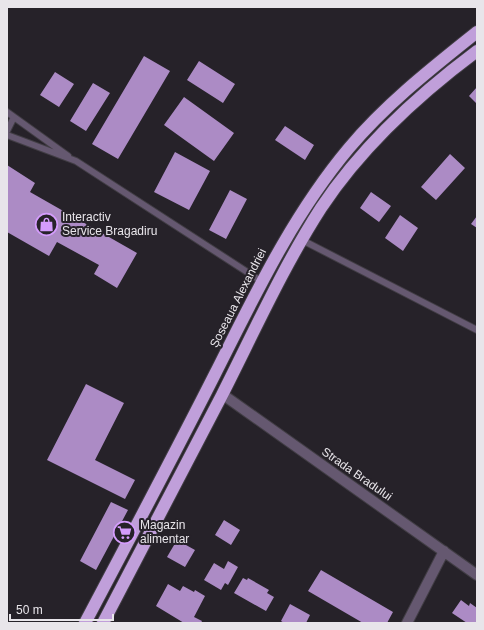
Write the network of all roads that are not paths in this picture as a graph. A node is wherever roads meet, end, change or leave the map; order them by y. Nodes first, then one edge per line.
1 (477, 32) edge
2 (477, 51) edge
3 (7, 112) edge
4 (14, 117) junction
5 (7, 131) edge
6 (7, 135) edge
7 (76, 161) junction
8 (302, 240) junction
9 (261, 281) junction
10 (477, 330) edge
11 (222, 394) junction
12 (444, 551) junction
13 (477, 574) edge
14 (85, 623) edge
15 (103, 623) edge
16 (407, 623) edge

1 - 9 highway, Șoseaua Alexandriei
2 - 8 highway
3 - 4 lane
4 - 5 lane
4 - 7 lane
6 - 7 lane
7 - 9 lane
8 - 10 lane
8 - 11 highway
9 - 14 highway, Șoseaua Alexandriei
11 - 12 street, Strada Bradului
11 - 15 highway
12 - 13 street, Strada Bradului
12 - 16 street

